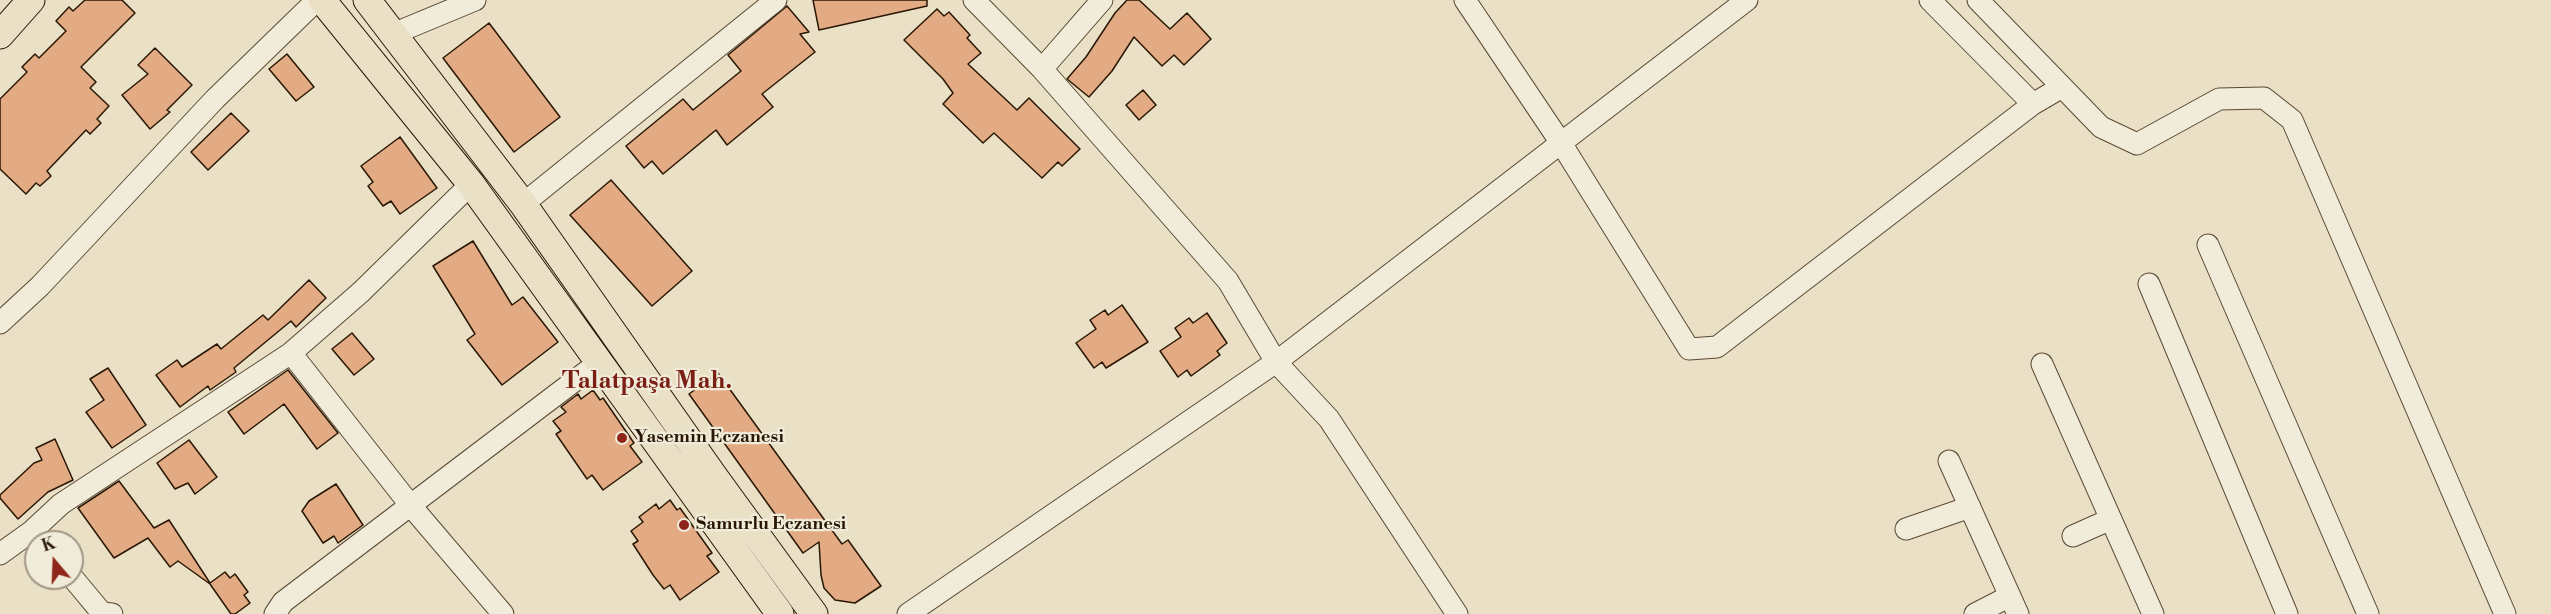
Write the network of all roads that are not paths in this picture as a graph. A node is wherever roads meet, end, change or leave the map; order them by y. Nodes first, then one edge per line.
1 (31, 0) edge
2 (319, 0) edge
3 (367, 0) edge
4 (475, 0) edge
5 (776, 0) edge
6 (974, 0) edge
7 (1102, 0) edge
8 (1465, 0) edge
9 (1747, 0) edge
10 (1930, 0) edge
11 (1978, 0) edge
12 (393, 33) junction
13 (0, 35) edge
14 (1042, 69) junction
15 (2062, 87) junction
16 (2033, 104) junction
17 (1561, 143) junction
18 (471, 184) junction
19 (524, 204) junction
20 (2208, 245) dead end
21 (2149, 284) dead end
22 (0, 323) edge
23 (291, 353) junction
24 (1276, 362) junction
25 (598, 363) junction
26 (2042, 364) dead end
27 (1949, 461) dead end
28 (411, 506) junction
29 (1970, 507) junction
30 (2111, 519) junction
31 (1906, 529) dead end
32 (42, 530) edge
33 (2073, 536) dead end
34 (24, 542) edge
35 (0, 554) edge
36 (84, 590) edge
37 (2014, 605) edge
38 (106, 614) edge
39 (275, 614) edge
40 (503, 614) edge
41 (780, 614) edge
42 (814, 614) edge
43 (908, 614) edge
44 (1457, 614) edge
45 (1975, 614) edge
46 (2153, 614) edge
47 (2287, 614) edge
48 (2368, 614) edge
49 (2505, 614) edge

1 - 13 main road
2 - 18 main road
2 - 22 street
3 - 12 main road
4 - 12 street
5 - 19 street
6 - 14 street
7 - 14 street
8 - 17 street
9 - 17 street
10 - 16 street
11 - 15 street
12 - 19 main road
14 - 24 street
15 - 16 street
15 - 49 street
16 - 17 street
17 - 24 street
18 - 23 street
18 - 25 main road
19 - 42 main road
20 - 48 street
21 - 47 street
23 - 28 street
23 - 32 street
24 - 43 street
24 - 44 street
25 - 28 street
25 - 41 main road
26 - 30 street
27 - 29 street
28 - 39 street
28 - 40 street
29 - 31 street
29 - 37 street
30 - 33 street
30 - 46 street
34 - 35 street
36 - 38 street
37 - 45 street

